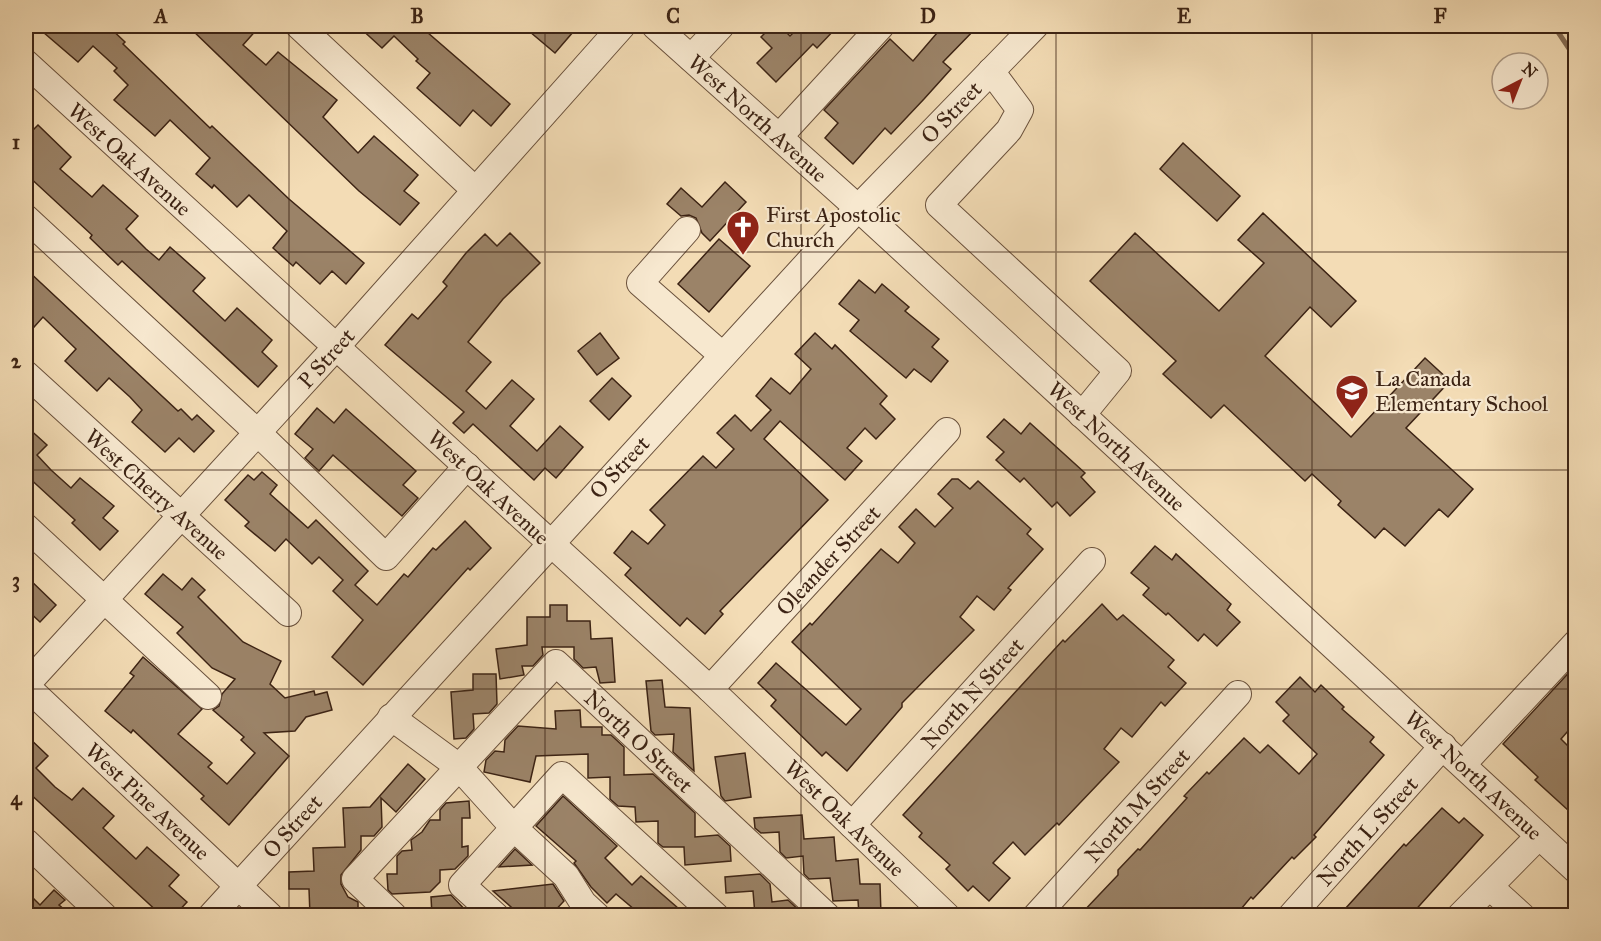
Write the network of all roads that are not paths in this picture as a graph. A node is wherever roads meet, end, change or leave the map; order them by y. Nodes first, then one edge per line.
1 (299, 26) edge
2 (622, 26) edge
3 (655, 26) edge
4 (721, 26) edge
5 (881, 26) edge
6 (1035, 26) edge
7 (691, 58) junction
8 (26, 63) edge
9 (991, 71) junction
10 (779, 137) junction
11 (475, 190) junction
12 (858, 208) junction
13 (26, 218) edge
14 (687, 230) dead end
15 (336, 347) junction
16 (722, 356) junction
17 (26, 374) edge
18 (1082, 415) junction
19 (947, 431) dead end
20 (258, 433) junction
21 (467, 466) junction
22 (182, 518) junction
23 (26, 527) edge
24 (550, 542) junction
25 (1092, 561) dead end
26 (105, 600) junction
27 (288, 614) dead end
28 (1575, 643) edge
29 (26, 686) edge
30 (710, 689) junction
31 (1238, 694) dead end
32 (208, 696) dead end
33 (391, 717) junction
34 (1443, 746) junction
35 (1463, 764) junction
36 (459, 767) junction
37 (852, 825) junction
38 (514, 828) junction
39 (1539, 836) junction
40 (26, 842) edge
41 (1575, 870) edge
42 (238, 886) junction
43 (1490, 887) junction
44 (104, 915) edge
45 (211, 915) edge
46 (270, 915) edge
47 (394, 915) edge
48 (496, 915) edge
49 (597, 915) edge
50 (716, 915) edge
51 (827, 915) edge
52 (947, 915) edge
53 (1036, 915) edge
54 (1291, 915) edge
55 (1460, 915) edge
56 (1522, 915) edge

1 - 11 street
2 - 11 street, P Street
3 - 7 street, West North Avenue
4 - 7 street
5 - 10 street
6 - 9 street, O Street
7 - 10 street, West North Avenue
8 - 15 street, West Oak Avenue
9 - 12 street, O Street
9 - 18 street
10 - 12 street, West North Avenue
11 - 15 street, P Street
12 - 16 street, O Street
12 - 18 street, West North Avenue
13 - 20 street
14 - 16 street
15 - 20 street, P Street
15 - 21 street, West Oak Avenue
16 - 24 street, O Street
17 - 22 street, West Cherry Avenue
18 - 34 street, West North Avenue
19 - 30 street, Oleander Street
20 - 21 street
20 - 22 street, P Street
21 - 24 street, West Oak Avenue
22 - 26 street, P Street
22 - 27 street, West Cherry Avenue
23 - 26 street
24 - 30 street, West Oak Avenue
24 - 33 street, O Street
25 - 37 street, North N Street
26 - 29 street, P Street
26 - 32 street
28 - 35 street
29 - 42 street, West Pine Avenue
30 - 37 street, West Oak Avenue
31 - 53 street, North M Street
33 - 36 street
33 - 42 street, O Street
34 - 35 street, West North Avenue
34 - 54 street, North L Street
35 - 39 street, West North Avenue
36 - 38 street
36 - 47 street, North O Street
36 - 51 street, North O Street
37 - 52 street, West Oak Avenue
38 - 48 street
38 - 49 street
38 - 50 street
39 - 41 street, West North Avenue
39 - 43 street
40 - 44 street
42 - 45 street, O Street
42 - 46 street, West Pine Avenue
43 - 55 street
43 - 56 street

